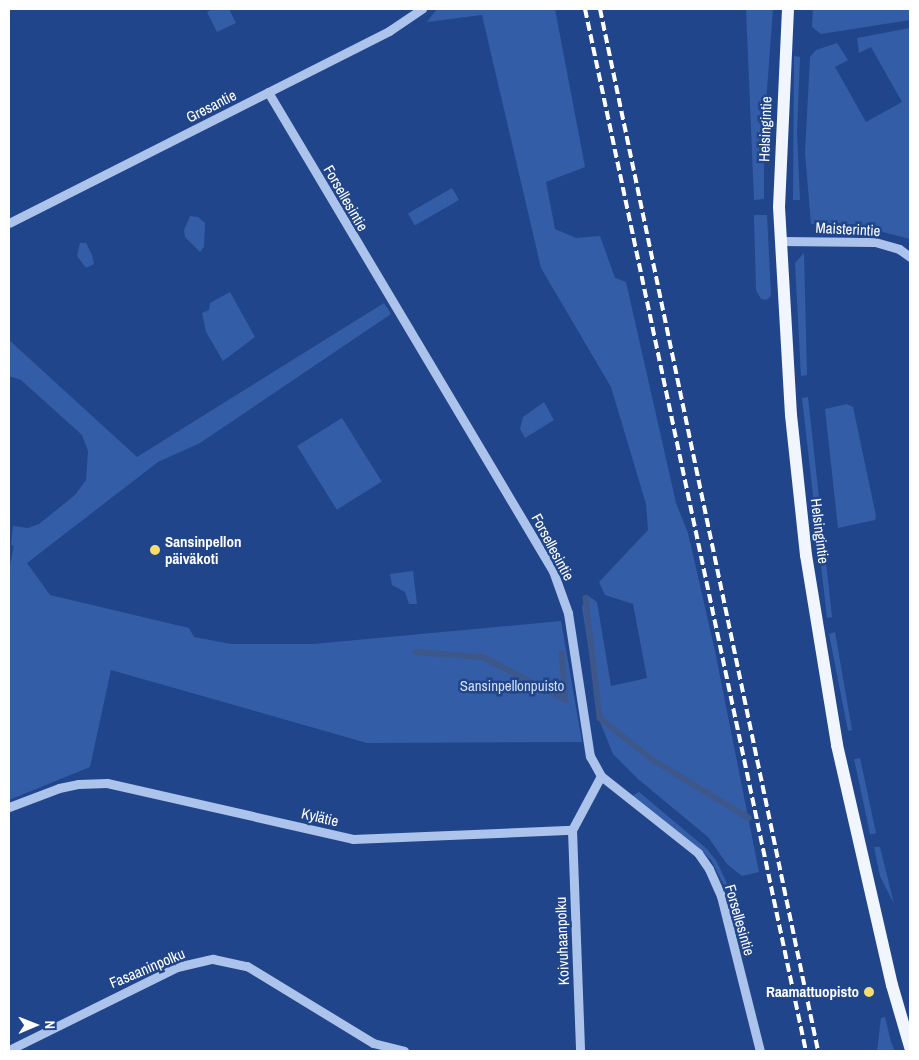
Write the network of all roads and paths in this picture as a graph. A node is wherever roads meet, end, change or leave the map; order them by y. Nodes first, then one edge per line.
1 (422, 9) edge
2 (788, 9) edge
3 (268, 92) junction
4 (9, 223) edge
5 (782, 241) junction
6 (910, 257) edge
7 (601, 776) junction
8 (9, 807) edge
9 (572, 830) junction
10 (910, 1047) edge
11 (9, 1050) edge
12 (404, 1051) edge
13 (580, 1051) edge
14 (760, 1051) edge

1 - 3 street, Gresantie
2 - 5 main road, Helsingintie
3 - 4 street, Gresantie
3 - 7 street, Forsellesintie
5 - 6 street, Maisterintie
5 - 10 main road, Helsingintie
7 - 9 street
7 - 14 street, Forsellesintie
8 - 9 street, Kylätie
9 - 13 street, Koivuhaanpolku
11 - 12 street, Fasaaninpolku

